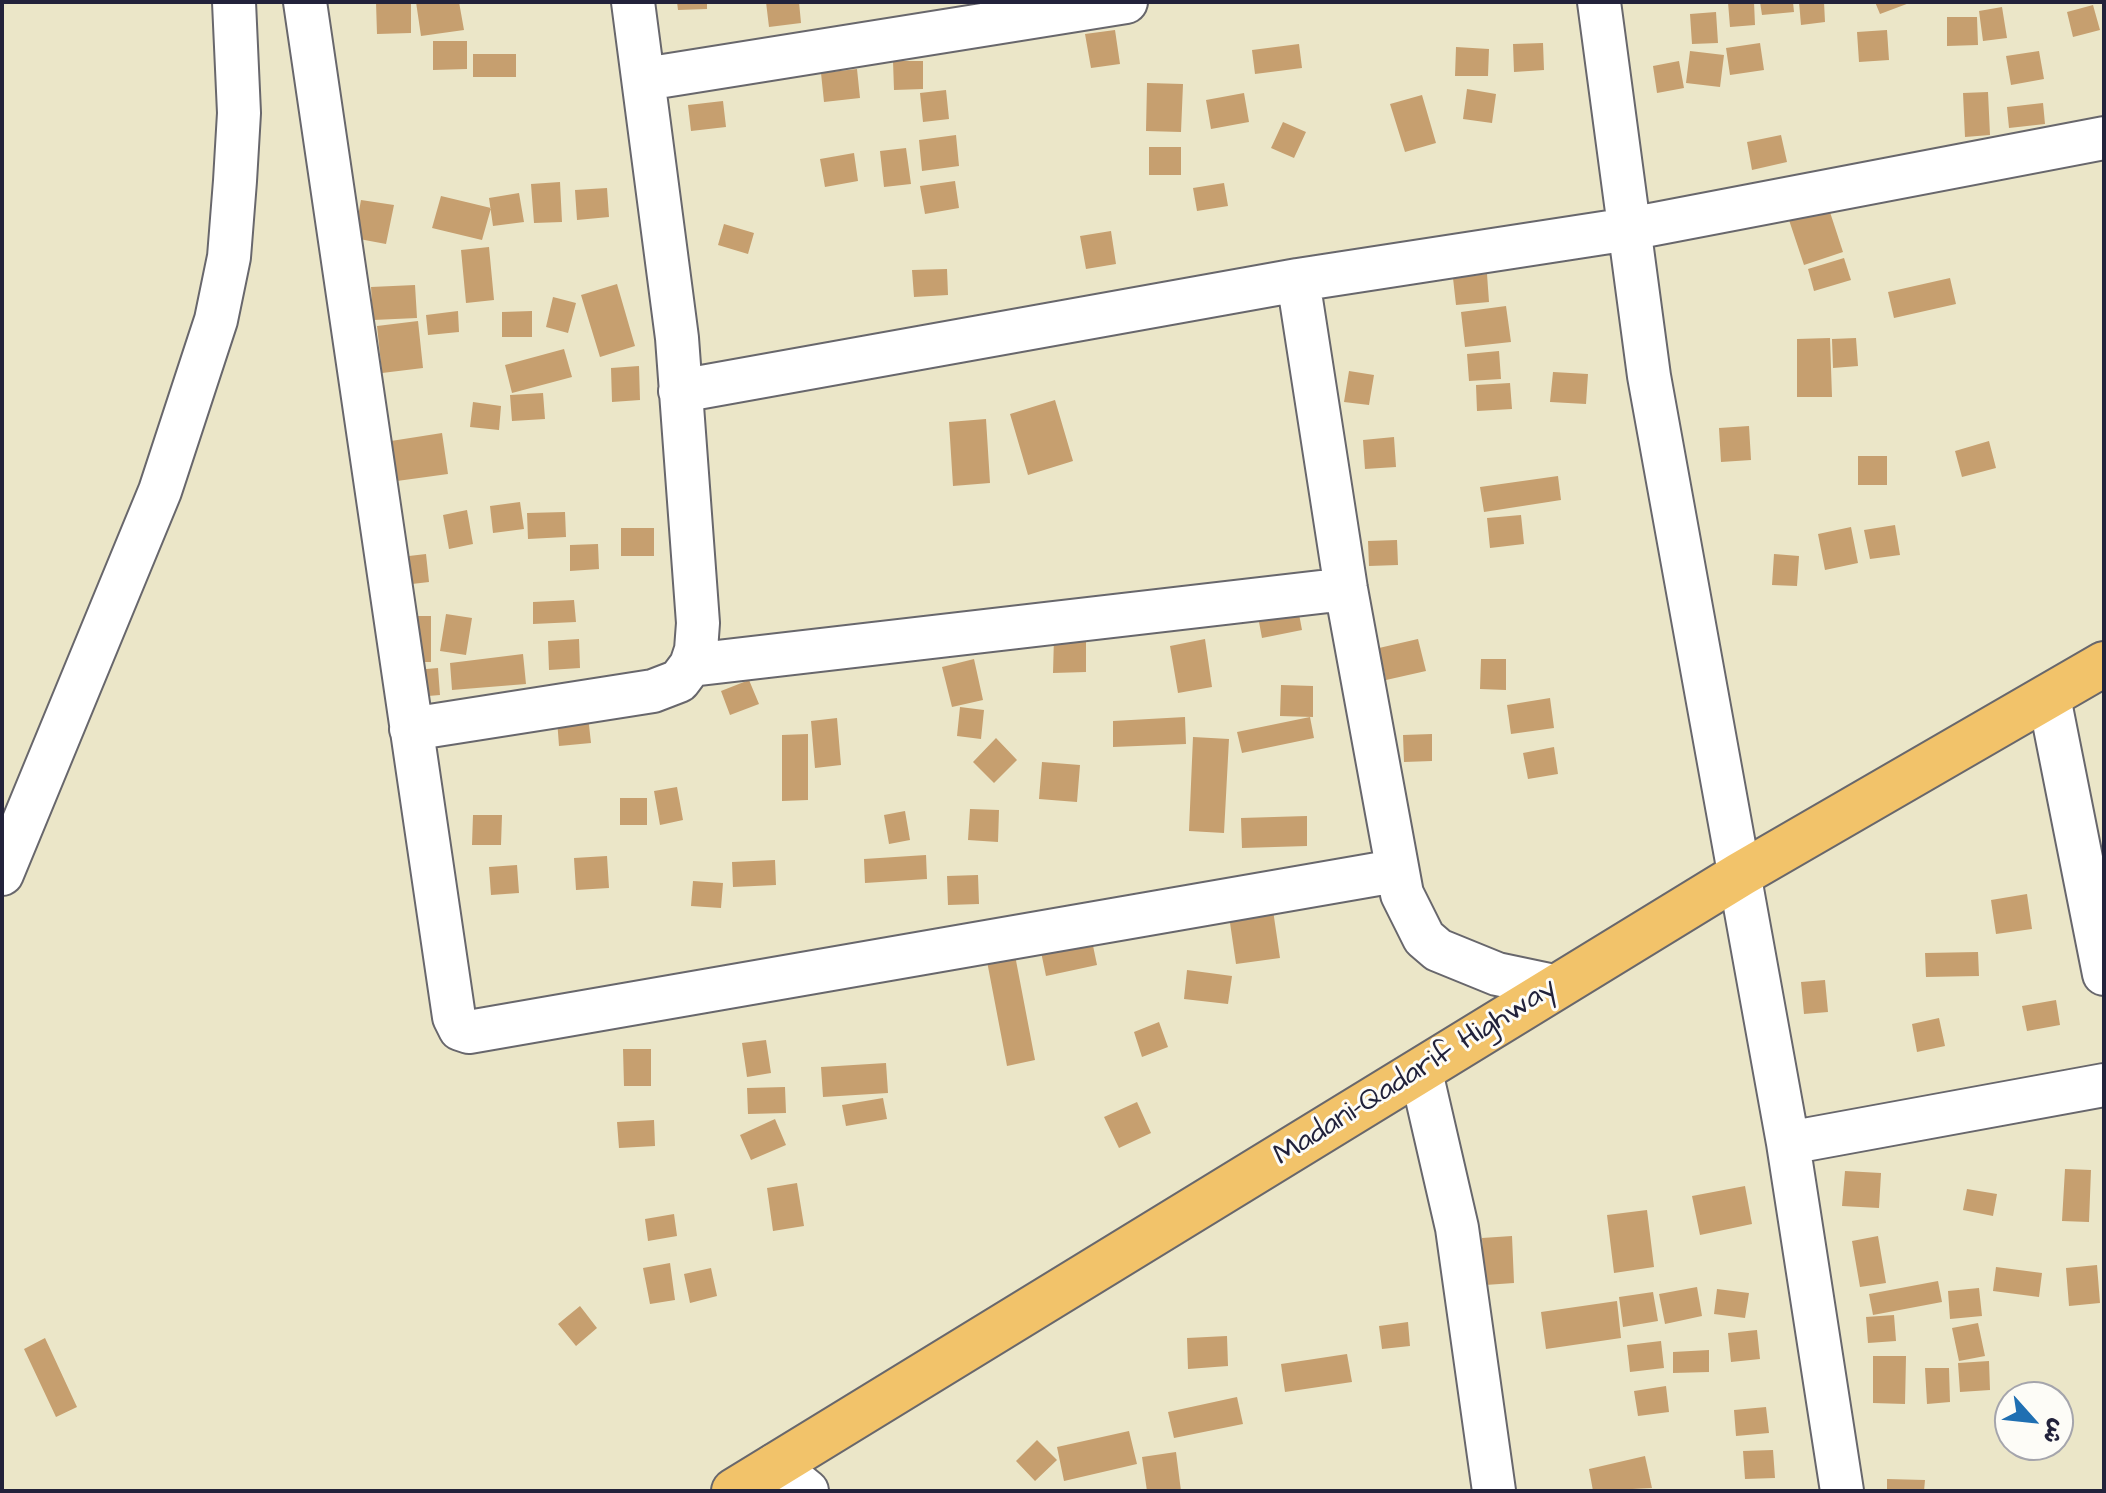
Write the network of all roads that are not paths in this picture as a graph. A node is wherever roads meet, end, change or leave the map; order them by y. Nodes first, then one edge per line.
1 (305, 2) edge
2 (633, 2) edge
3 (1126, 2) edge
4 (1599, 2) edge
5 (238, 14) edge
6 (645, 79) junction
7 (2104, 138) edge
8 (1629, 229) junction
9 (1298, 280) junction
10 (680, 391) junction
11 (1346, 589) junction
12 (2104, 664) edge
13 (691, 665) junction
14 (2049, 697) junction
15 (411, 729) junction
16 (1395, 871) junction
17 (2, 874) edge
18 (1741, 874) junction
19 (2104, 974) edge
20 (1554, 986) junction
21 (1421, 1072) junction
22 (2104, 1085) edge
23 (1788, 1143) junction
24 (791, 1478) edge
25 (734, 1491) edge
26 (1494, 1491) edge
27 (1842, 1491) edge

1 - 15 street
2 - 6 street
3 - 6 street
4 - 8 street
5 - 17 street
6 - 10 street
7 - 8 street
8 - 9 street
8 - 18 street
9 - 10 street
9 - 11 street
10 - 13 street
11 - 13 street
11 - 16 street
12 - 14 highway, Madani-Qadarif Highway
13 - 15 street
14 - 18 highway, Madani-Qadarif Highway
14 - 19 street
15 - 16 street
16 - 20 street
18 - 20 highway, Madani-Qadarif Highway
18 - 23 street
20 - 21 highway, Madani-Qadarif Highway
21 - 24 highway, Madani-Qadarif Highway
21 - 26 street
22 - 23 street
23 - 27 street
24 - 25 highway, Madani-Qadarif Highway

